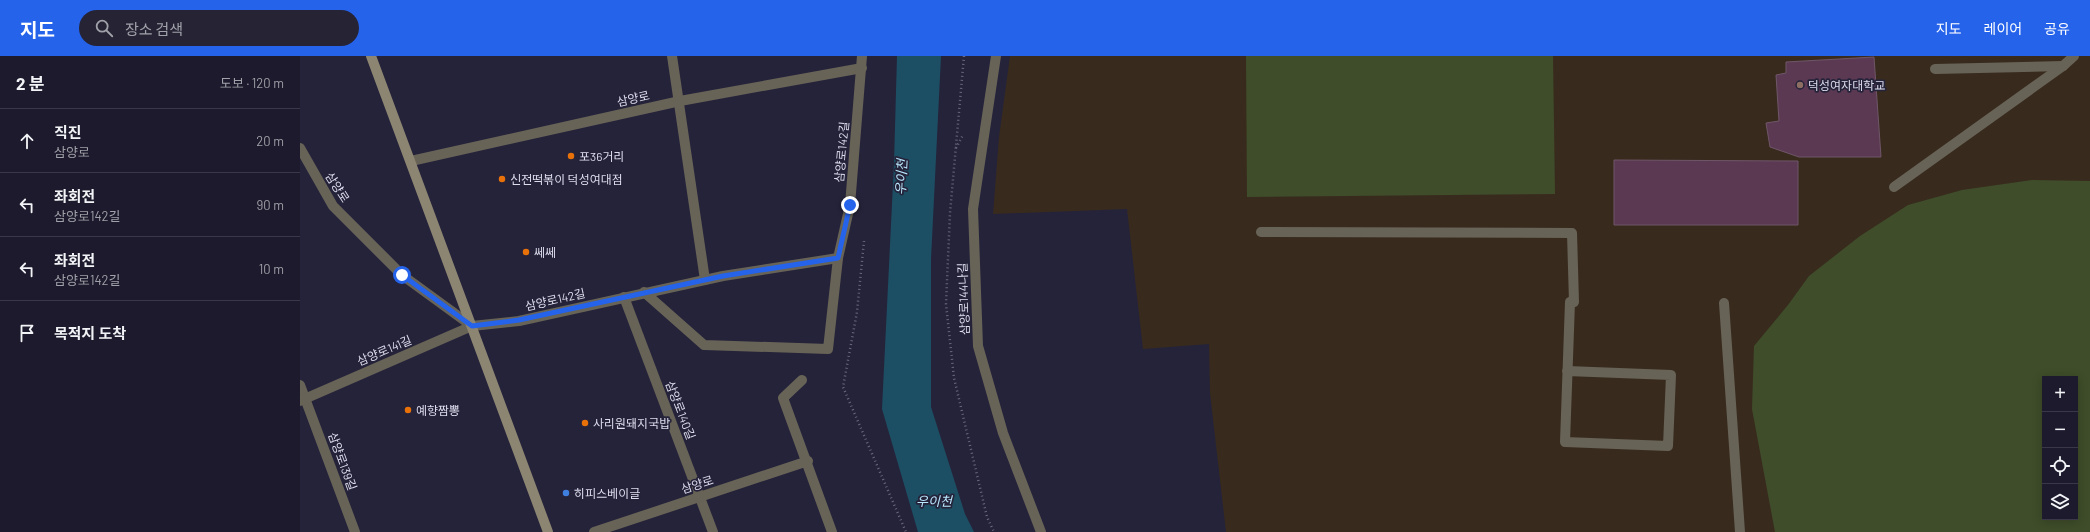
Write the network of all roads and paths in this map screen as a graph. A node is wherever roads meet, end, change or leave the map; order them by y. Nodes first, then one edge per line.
1 (371, 56) edge
2 (672, 56) edge
3 (862, 56) edge
4 (964, 56) edge
5 (996, 56) edge
6 (2074, 56) edge
7 (2064, 66) junction
8 (862, 68) junction
9 (1935, 69) dead end
10 (680, 101) junction
11 (300, 148) edge
12 (956, 149) dead end
13 (410, 161) junction
14 (1894, 187) dead end
15 (1261, 232) dead end
16 (864, 237) dead end
17 (838, 258) junction
18 (705, 280) junction
19 (644, 292) junction
20 (624, 297) junction
21 (1724, 303) dead end
22 (472, 326) junction
23 (1567, 371) junction
24 (802, 380) dead end
25 (300, 385) edge
26 (303, 399) edge
27 (808, 461) junction
28 (700, 497) junction
29 (355, 532) edge
30 (548, 532) edge
31 (594, 532) edge
32 (713, 532) edge
33 (832, 532) edge
34 (906, 532) edge
35 (1042, 532) edge
36 (1740, 532) edge

1 - 13 main road
2 - 10 street
3 - 8 street, 삼양로142길
4 - 12 path
5 - 35 street, 삼양로144나길
6 - 7 street
7 - 9 street
7 - 14 street
8 - 10 street, 삼양로
8 - 17 street, 삼양로142길
10 - 13 street, 삼양로
10 - 18 street
11 - 22 street, 삼양로
13 - 22 main road
15 - 23 street
16 - 34 path
17 - 18 street, 삼양로142길
17 - 19 street
18 - 19 street, 삼양로142길
19 - 20 street, 삼양로142길
20 - 22 street, 삼양로142길
20 - 28 street, 삼양로140길
21 - 36 street
22 - 26 street, 삼양로141길
22 - 30 main road
23 - 23 street
24 - 27 street
25 - 26 street
26 - 29 street, 삼양로139길
27 - 28 street, 삼양로
27 - 33 street
28 - 31 street, 삼양로
28 - 32 street, 삼양로140길

